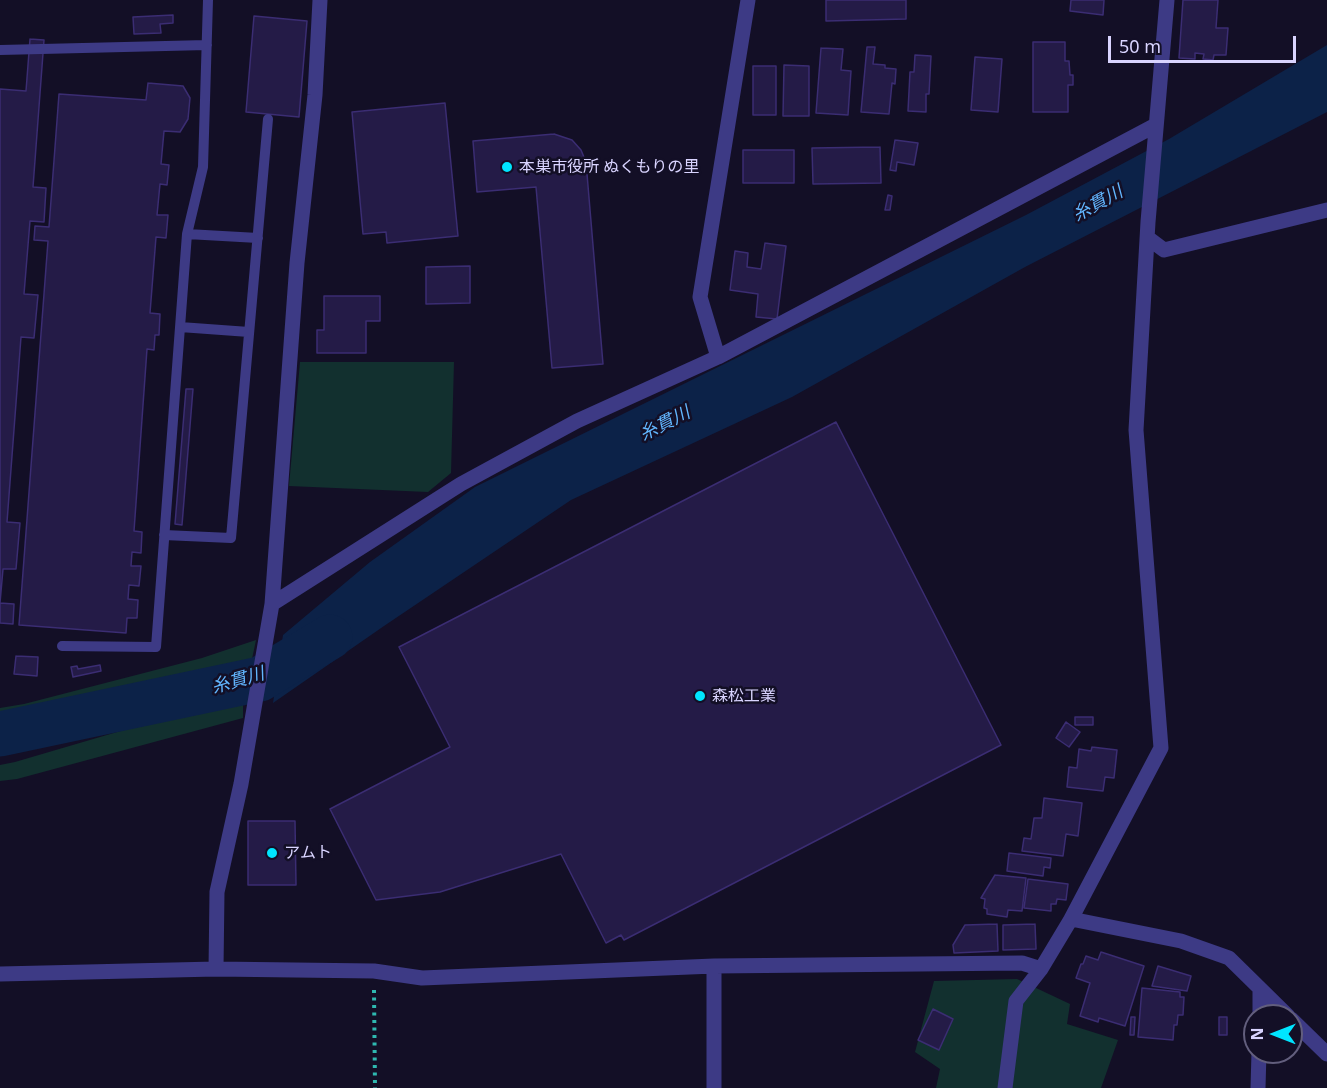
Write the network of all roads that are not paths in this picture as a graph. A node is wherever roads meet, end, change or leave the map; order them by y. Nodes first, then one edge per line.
1 (208, 0) edge
2 (320, 0) edge
3 (748, 0) edge
4 (1167, 0) edge
5 (207, 45) junction
6 (0, 50) edge
7 (268, 119) dead end
8 (1155, 133) junction
9 (1327, 210) edge
10 (187, 234) junction
11 (258, 238) junction
12 (1148, 238) junction
13 (180, 327) junction
14 (249, 332) junction
15 (718, 357) junction
16 (164, 535) junction
17 (272, 604) junction
18 (62, 646) dead end
19 (1071, 919) junction
20 (714, 966) junction
21 (216, 969) junction
22 (1041, 969) junction
23 (0, 974) edge
24 (1260, 989) junction
25 (1260, 1004) edge
26 (1276, 1004) edge
27 (1303, 1030) edge
28 (1327, 1054) edge
29 (1259, 1064) edge
30 (714, 1088) edge
31 (1005, 1088) edge
32 (1258, 1088) edge

1 - 5 lane
2 - 17 street
3 - 15 street
4 - 8 street
5 - 6 lane
5 - 10 lane
7 - 11 lane
8 - 12 street
8 - 15 street
9 - 12 street
10 - 11 lane
10 - 13 lane
11 - 14 lane
12 - 19 street
13 - 14 lane
13 - 16 lane
14 - 16 lane
15 - 17 street
16 - 18 lane
17 - 21 street
19 - 22 street
19 - 24 street
20 - 21 street
20 - 22 street
20 - 30 street
21 - 23 street
22 - 31 street
24 - 25 street
24 - 26 street
27 - 28 street
29 - 32 street

